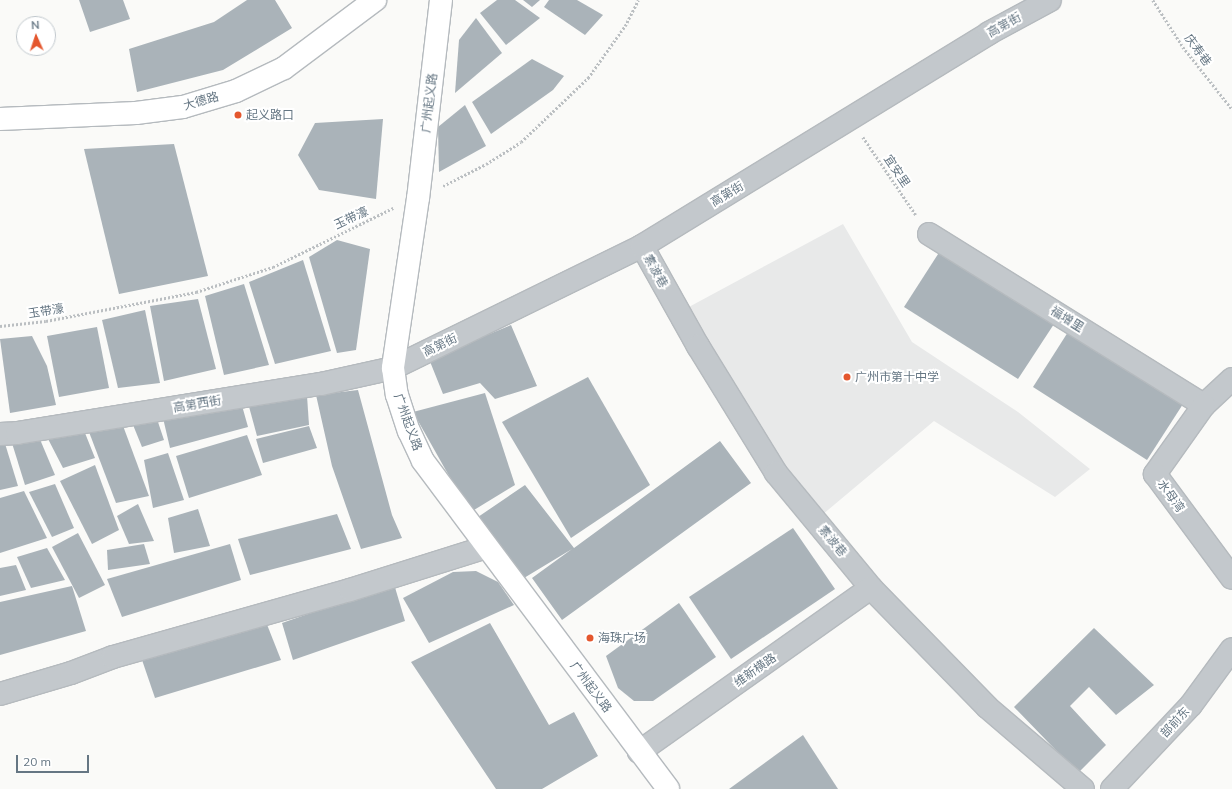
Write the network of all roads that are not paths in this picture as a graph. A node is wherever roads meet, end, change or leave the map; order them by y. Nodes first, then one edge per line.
1 (375, 0) edge
2 (441, 0) edge
3 (1050, 0) edge
4 (0, 119) edge
5 (929, 234) road end
6 (642, 246) junction
7 (393, 368) junction
8 (1232, 379) edge
9 (1204, 405) junction
10 (0, 434) edge
11 (486, 547) junction
12 (1232, 578) edge
13 (871, 588) junction
14 (1232, 650) edge
15 (0, 694) edge
16 (639, 752) junction
17 (668, 789) edge
18 (1083, 789) edge
19 (1112, 789) edge

1 - 4 main road, 大德路
2 - 7 main road, 广州起义路
3 - 6 street, 高第街
5 - 9 street, 福增里
6 - 7 street, 高第街
6 - 13 street, 素波巷
7 - 10 street, 高第西街
7 - 11 main road, 广州起义路
8 - 9 street, 水母湾
9 - 12 street, 水母湾
11 - 15 street
11 - 16 main road, 广州起义路
13 - 16 street, 维新横路
13 - 18 street, 素波巷
14 - 19 street, 部前东
16 - 17 main road, 广州起义路

